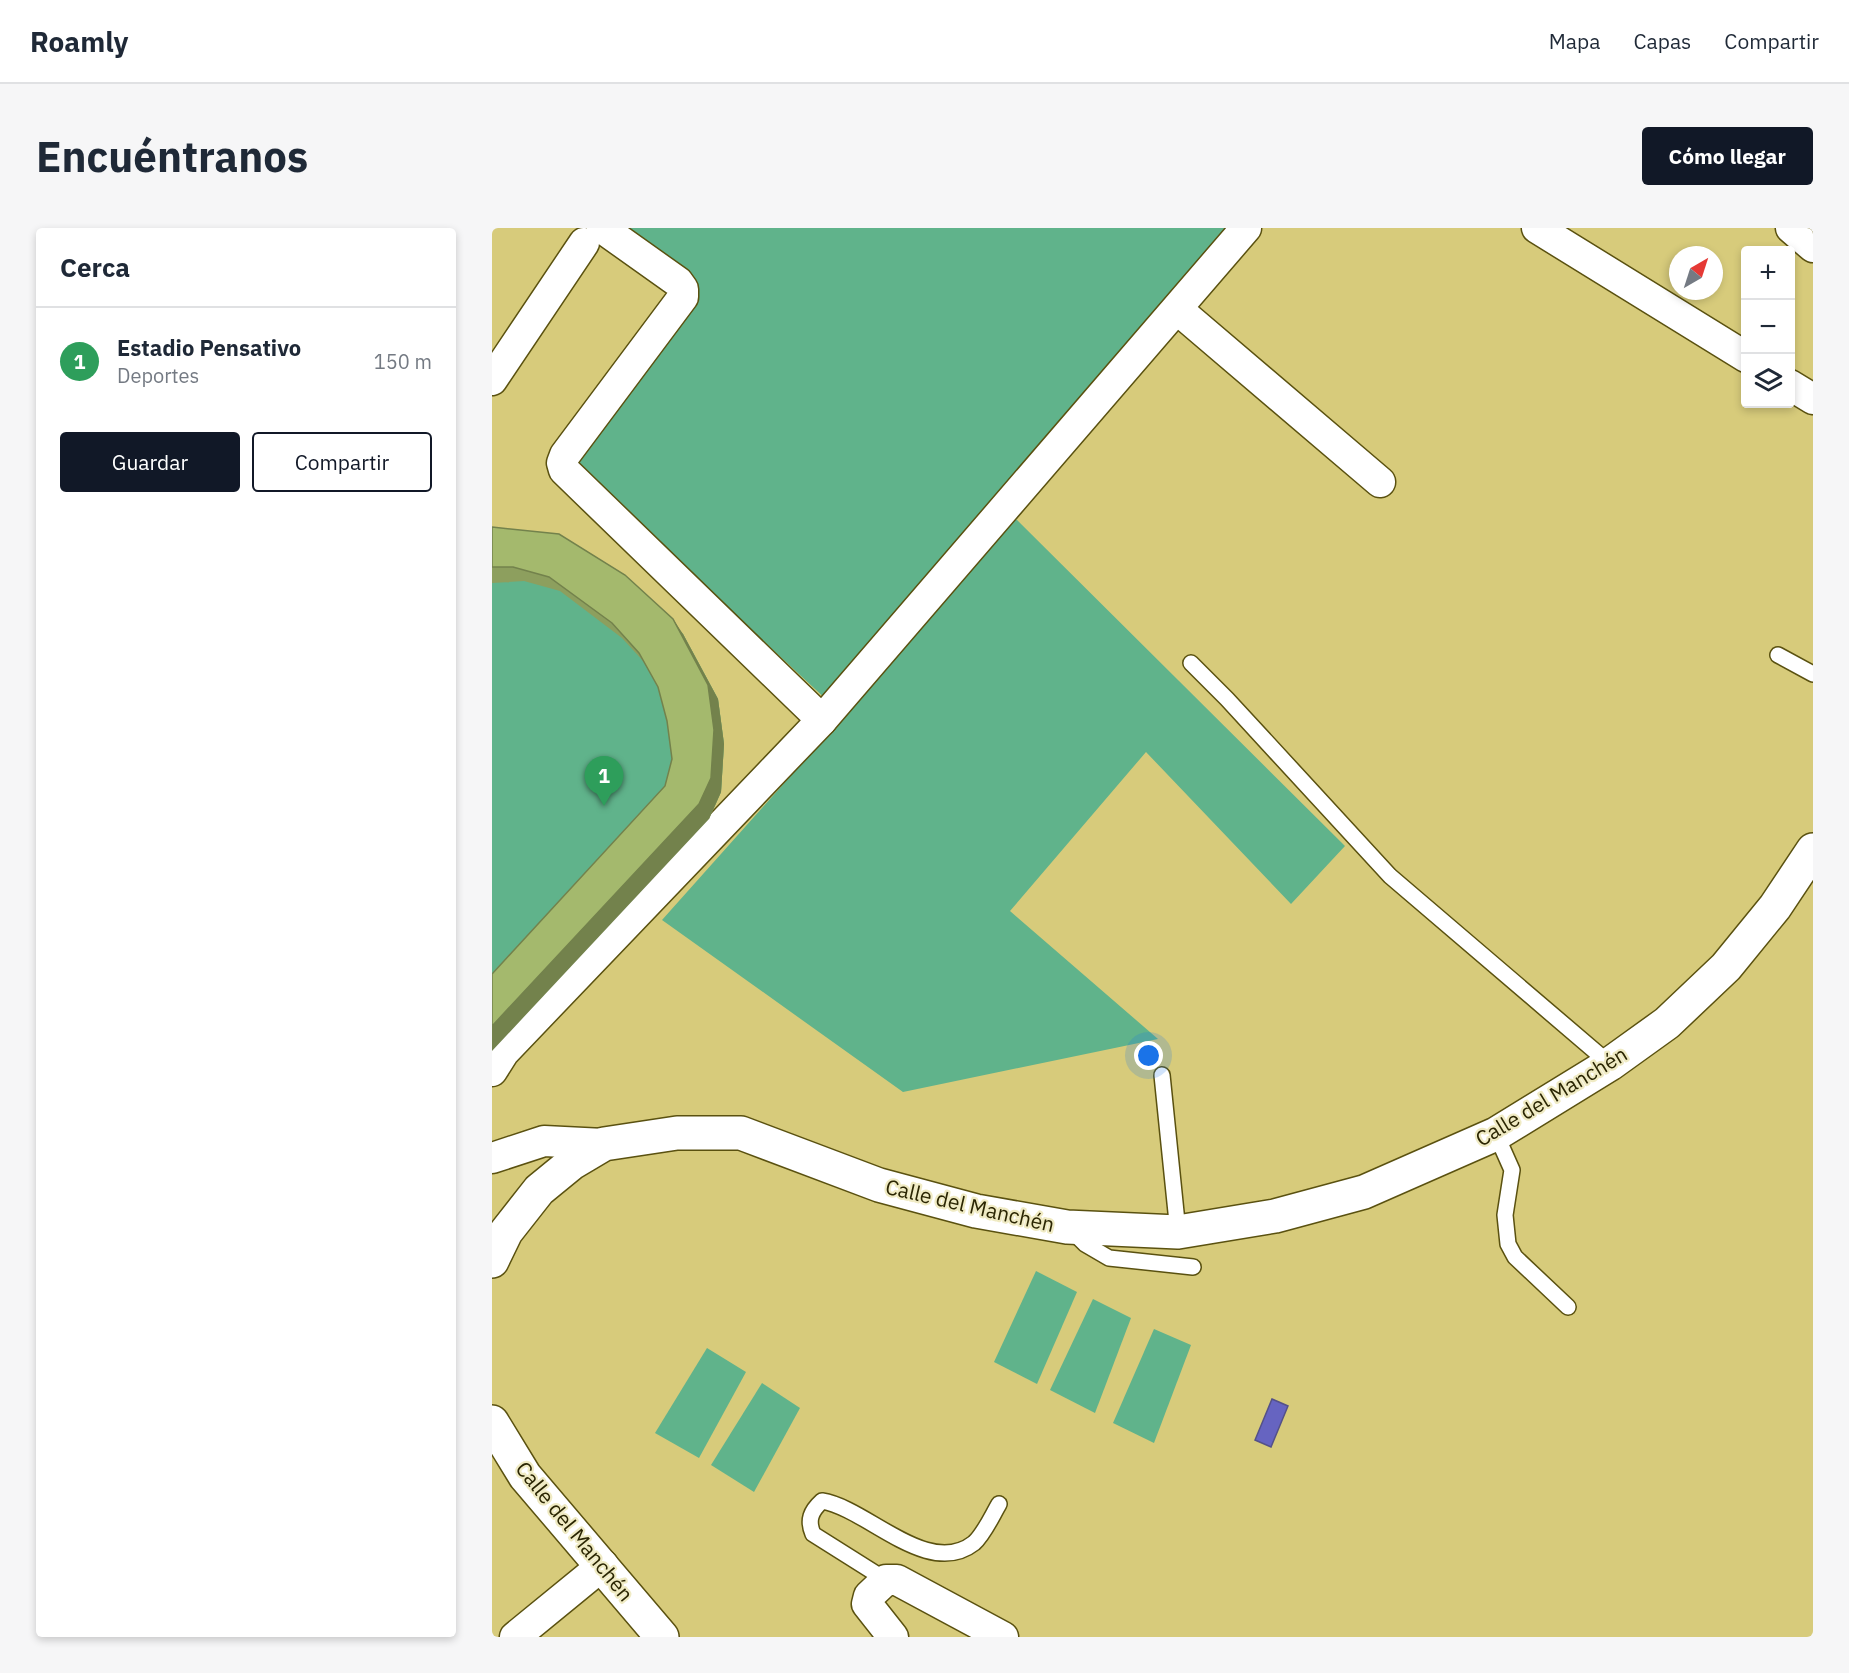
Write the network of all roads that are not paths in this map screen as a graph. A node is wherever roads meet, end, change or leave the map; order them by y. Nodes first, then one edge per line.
1 (1246, 228) edge
2 (1537, 228) edge
3 (1791, 228) edge
4 (593, 236) edge
5 (1813, 247) edge
6 (1177, 309) junction
7 (1741, 354) edge
8 (492, 380) edge
9 (1795, 388) edge
10 (1813, 399) edge
11 (1380, 482) dead end
12 (1778, 655) dead end
13 (1191, 663) dead end
14 (1813, 674) edge
15 (822, 720) junction
16 (1813, 850) edge
17 (1610, 1064) junction
18 (492, 1071) edge
19 (1162, 1076) dead end
20 (1496, 1134) junction
21 (604, 1144) junction
22 (492, 1158) edge
23 (1067, 1227) junction
24 (1178, 1232) junction
25 (492, 1261) edge
26 (1193, 1267) dead end
27 (1568, 1307) dead end
28 (492, 1422) edge
29 (999, 1504) dead end
30 (603, 1565) junction
31 (886, 1580) junction
32 (515, 1637) edge
33 (662, 1637) edge
34 (893, 1637) edge
35 (1003, 1637) edge

1 - 6 street
2 - 7 street
3 - 5 street
4 - 8 street
4 - 15 street
6 - 11 street
6 - 15 street
9 - 10 street
12 - 14 lane
13 - 17 lane
15 - 18 street
16 - 17 street, Calle del Manchén
17 - 20 street, Calle del Manchén
19 - 24 lane
20 - 24 street, Calle del Manchén
20 - 27 lane
21 - 22 street
21 - 23 street, Calle del Manchén
21 - 25 street, Calle del Manchén
23 - 24 street, Calle del Manchén
23 - 26 lane
28 - 30 street, Calle del Manchén
29 - 31 lane
30 - 32 street
30 - 33 street, Calle del Manchén
31 - 34 street
31 - 35 street

